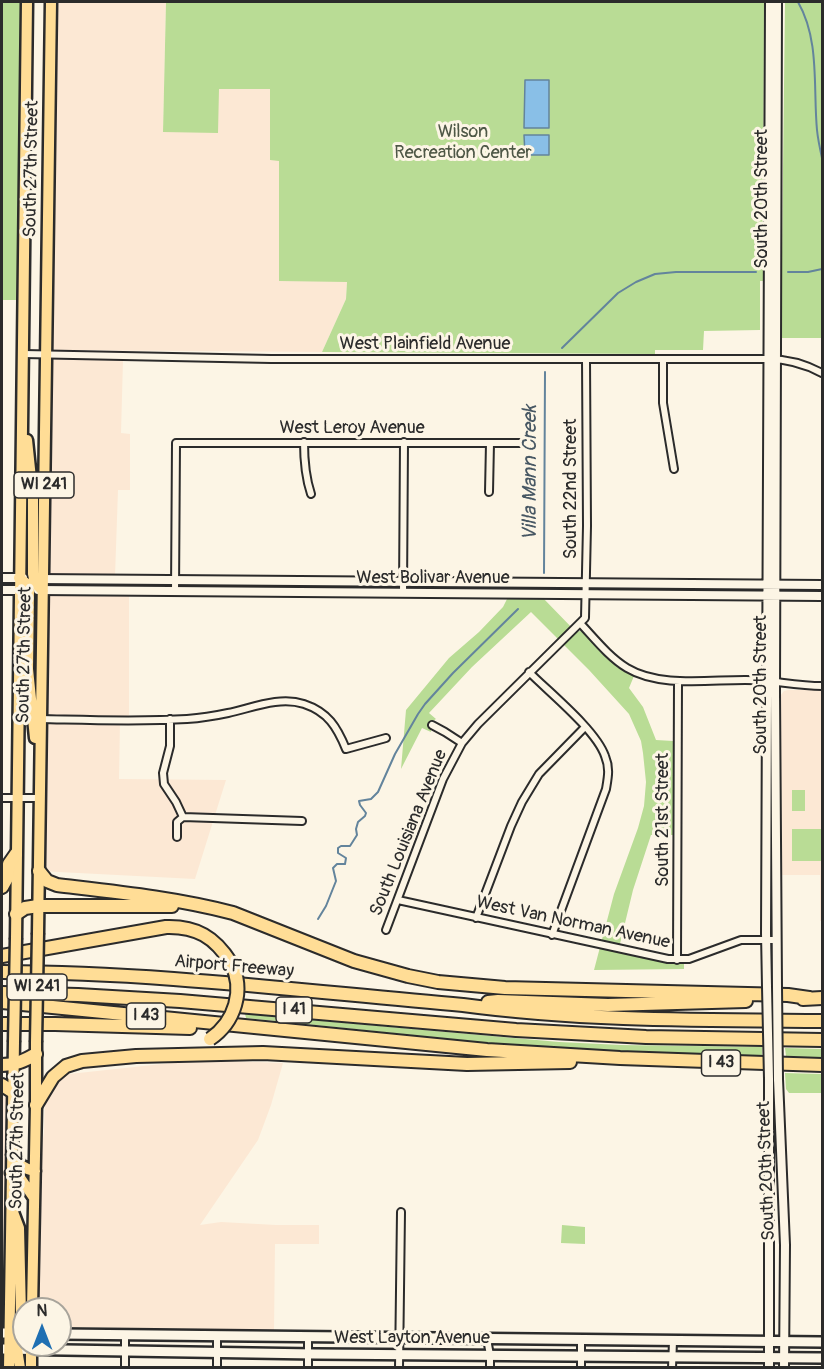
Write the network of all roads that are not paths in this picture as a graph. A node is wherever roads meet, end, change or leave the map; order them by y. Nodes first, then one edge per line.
1 (27, 2) edge
2 (51, 2) edge
3 (770, 2) edge
4 (777, 2) edge
5 (24, 354) junction
6 (46, 355) junction
7 (586, 359) junction
8 (663, 359) junction
9 (772, 359) junction
10 (822, 373) edge
11 (22, 398) junction
12 (304, 442) junction
13 (404, 442) junction
14 (490, 443) junction
15 (528, 443) dead end
16 (674, 469) dead end
17 (489, 492) dead end
18 (311, 494) dead end
19 (2, 578) edge
20 (19, 578) junction
21 (92, 580) junction
22 (176, 580) junction
23 (288, 581) junction
24 (403, 581) junction
25 (40, 583) junction
26 (586, 583) junction
27 (772, 585) junction
28 (822, 585) edge
29 (2, 590) edge
30 (24, 590) junction
31 (92, 591) junction
32 (175, 592) junction
33 (288, 592) junction
34 (403, 593) junction
35 (586, 594) junction
36 (772, 596) junction
37 (822, 596) edge
38 (583, 621) junction
39 (529, 672) junction
40 (678, 681) junction
41 (771, 681) junction
42 (822, 686) edge
43 (40, 719) junction
44 (170, 719) junction
45 (432, 726) dead end
46 (585, 727) junction
47 (386, 738) dead end
48 (462, 743) junction
49 (40, 777) junction
50 (2, 798) edge
51 (18, 798) junction
52 (40, 798) junction
53 (183, 817) junction
54 (302, 821) dead end
55 (177, 837) dead end
56 (16, 854) junction
57 (39, 871) junction
58 (2, 888) edge
59 (398, 900) junction
60 (38, 906) junction
61 (215, 908) junction
62 (16, 914) junction
63 (476, 918) junction
64 (386, 930) dead end
65 (552, 935) junction
66 (766, 940) junction
67 (776, 940) junction
68 (2, 956) edge
69 (677, 960) junction
70 (2, 972) edge
71 (2, 993) edge
72 (809, 998) junction
73 (822, 998) edge
74 (2, 1002) edge
75 (463, 1005) junction
76 (822, 1021) edge
77 (2, 1024) edge
78 (290, 1030) junction
79 (822, 1040) edge
80 (36, 1048) junction
81 (156, 1054) junction
82 (620, 1058) junction
83 (8, 1064) edge
84 (822, 1065) edge
85 (2, 1085) edge
86 (13, 1092) junction
87 (36, 1105) junction
88 (769, 1127) junction
89 (780, 1127) junction
90 (12, 1155) junction
91 (35, 1171) junction
92 (11, 1173) junction
93 (34, 1198) junction
94 (11, 1206) junction
95 (401, 1212) dead end
96 (21, 1297) edge
97 (32, 1297) edge
98 (6, 1333) edge
99 (72, 1334) edge
100 (125, 1336) junction
101 (217, 1336) junction
102 (308, 1337) junction
103 (399, 1338) junction
104 (487, 1339) junction
105 (581, 1340) junction
106 (673, 1341) junction
107 (769, 1341) junction
108 (784, 1341) junction
109 (822, 1342) edge
110 (72, 1349) edge
111 (125, 1351) junction
112 (217, 1352) junction
113 (308, 1354) junction
114 (399, 1354) junction
115 (490, 1355) junction
116 (581, 1356) junction
117 (673, 1357) junction
118 (822, 1359) edge
119 (769, 1363) edge
120 (784, 1363) edge
121 (125, 1368) edge
122 (217, 1368) edge
123 (308, 1368) edge
124 (399, 1368) edge
125 (490, 1368) edge
126 (581, 1368) edge
127 (672, 1368) edge

1 - 5 main road, South 27th Street / WI 241
2 - 6 main road, South 27th Street / WI 241
3 - 9 street, South 20th Street
4 - 9 street, South 20th Street
5 - 6 street, West Plainfield Avenue
5 - 11 main road, South 27th Street / WI 241
6 - 7 street, West Plainfield Avenue
6 - 25 main road, South 27th Street / WI 241
7 - 8 street, West Plainfield Avenue
7 - 26 street, South 22nd Street
8 - 9 street, West Plainfield Avenue
8 - 16 street
9 - 10 street, West Plainfield Avenue
9 - 27 street, South 20th Street
11 - 20 main road, South 27th Street / WI 241
11 - 25 main road
12 - 13 street, West Leroy Avenue
12 - 18 street
12 - 22 street, West Leroy Avenue
13 - 14 street, West Leroy Avenue
13 - 24 street
14 - 15 street, West Leroy Avenue
14 - 17 street
19 - 20 street
20 - 25 street
20 - 30 main road
21 - 22 street, West Bolivar Avenue
21 - 25 street, West Bolivar Avenue
21 - 31 street
22 - 23 street, West Bolivar Avenue
22 - 32 street
23 - 24 street, West Bolivar Avenue
23 - 33 street
24 - 26 street, West Bolivar Avenue
24 - 34 street
25 - 30 street
25 - 31 street, West Bolivar Avenue
25 - 43 main road, South 27th Street / WI 241
26 - 27 street, West Bolivar Avenue
26 - 35 street, South 22nd Street
27 - 28 street, West Bolivar Avenue
27 - 36 street, South 20th Street
29 - 30 street
30 - 49 main road
30 - 51 main road, South 27th Street / WI 241
31 - 32 street, West Bolivar Avenue
32 - 33 street, West Bolivar Avenue
33 - 34 street, West Bolivar Avenue
34 - 35 street, West Bolivar Avenue
35 - 36 street, West Bolivar Avenue
35 - 38 street, South 22nd Street
36 - 37 street, West Bolivar Avenue
36 - 41 street, South 20th Street
38 - 39 street, South Louisiana Avenue
38 - 40 street
39 - 46 street
39 - 48 street, South Louisiana Avenue
40 - 41 street
40 - 69 street, South 21st Street
41 - 42 street
41 - 66 street, South 20th Street
41 - 67 street, South 20th Street
43 - 44 street
43 - 49 main road, South 27th Street / WI 241
44 - 47 street
44 - 53 street
45 - 48 street
46 - 63 street
46 - 65 street
48 - 59 street, South Louisiana Avenue
49 - 52 main road, South 27th Street / WI 241
50 - 51 street
51 - 52 street
51 - 56 main road, South 27th Street / WI 241
52 - 57 main road, South 27th Street / WI 241
53 - 54 street
53 - 55 street
56 - 58 highway
56 - 62 main road, South 27th Street / WI 241
57 - 60 main road, South 27th Street / WI 241
57 - 61 highway
59 - 63 street, West Van Norman Avenue
59 - 64 street, South Louisiana Avenue
60 - 61 highway
60 - 62 highway
60 - 80 main road, South 27th Street / WI 241, bridge
61 - 72 highway
62 - 83 main road, South 27th Street / WI 241, bridge
63 - 65 street, West Van Norman Avenue
65 - 69 street, West Van Norman Avenue
66 - 67 street, West Van Norman Avenue
66 - 69 street, West Van Norman Avenue
66 - 88 street, South 20th Street, bridge
67 - 89 street, South 20th Street, bridge
68 - 81 highway, bridge
70 - 75 highway, Airport Freeway / I 41
71 - 79 highway, I 41
72 - 73 highway
72 - 75 highway
74 - 78 highway, I 43
75 - 76 highway, I 41
77 - 78 highway
78 - 82 highway, I 43
80 - 83 highway
80 - 87 main road, South 27th Street / WI 241
81 - 82 highway
81 - 87 highway
82 - 84 highway, I 43
83 - 86 main road, South 27th Street / WI 241
85 - 86 highway
86 - 90 main road, South 27th Street / WI 241
87 - 91 main road, South 27th Street / WI 241
88 - 89 street
88 - 107 street, South 20th Street
89 - 108 street, South 20th Street
90 - 91 main road
90 - 92 main road, South 27th Street / WI 241
91 - 93 main road, South 27th Street / WI 241
92 - 93 main road
92 - 94 main road, South 27th Street / WI 241
93 - 97 main road, South 27th Street / WI 241
94 - 96 main road
94 - 98 main road, South 27th Street / WI 241
95 - 103 street
99 - 100 main road, West Layton Avenue
100 - 101 main road, West Layton Avenue
100 - 111 street
101 - 102 main road, West Layton Avenue
101 - 112 street
102 - 103 main road, West Layton Avenue
102 - 113 street
103 - 104 main road, West Layton Avenue
103 - 114 street
104 - 105 main road, West Layton Avenue
104 - 115 street
105 - 106 main road, West Layton Avenue
105 - 116 street
106 - 107 main road, West Layton Avenue
106 - 117 street
107 - 108 main road, West Layton Avenue
107 - 119 street, South 20th Street
108 - 109 main road, West Layton Avenue
108 - 120 street, South 20th Street
110 - 111 main road, West Layton Avenue
111 - 112 main road, West Layton Avenue
111 - 121 street
112 - 113 main road, West Layton Avenue
112 - 122 street
113 - 114 main road, West Layton Avenue
113 - 123 street
114 - 115 main road, West Layton Avenue
114 - 124 street
115 - 116 main road, West Layton Avenue
115 - 125 street
116 - 117 main road, West Layton Avenue
116 - 126 street
117 - 119 main road, West Layton Avenue
117 - 127 street
118 - 120 main road, West Layton Avenue
119 - 120 main road, West Layton Avenue

